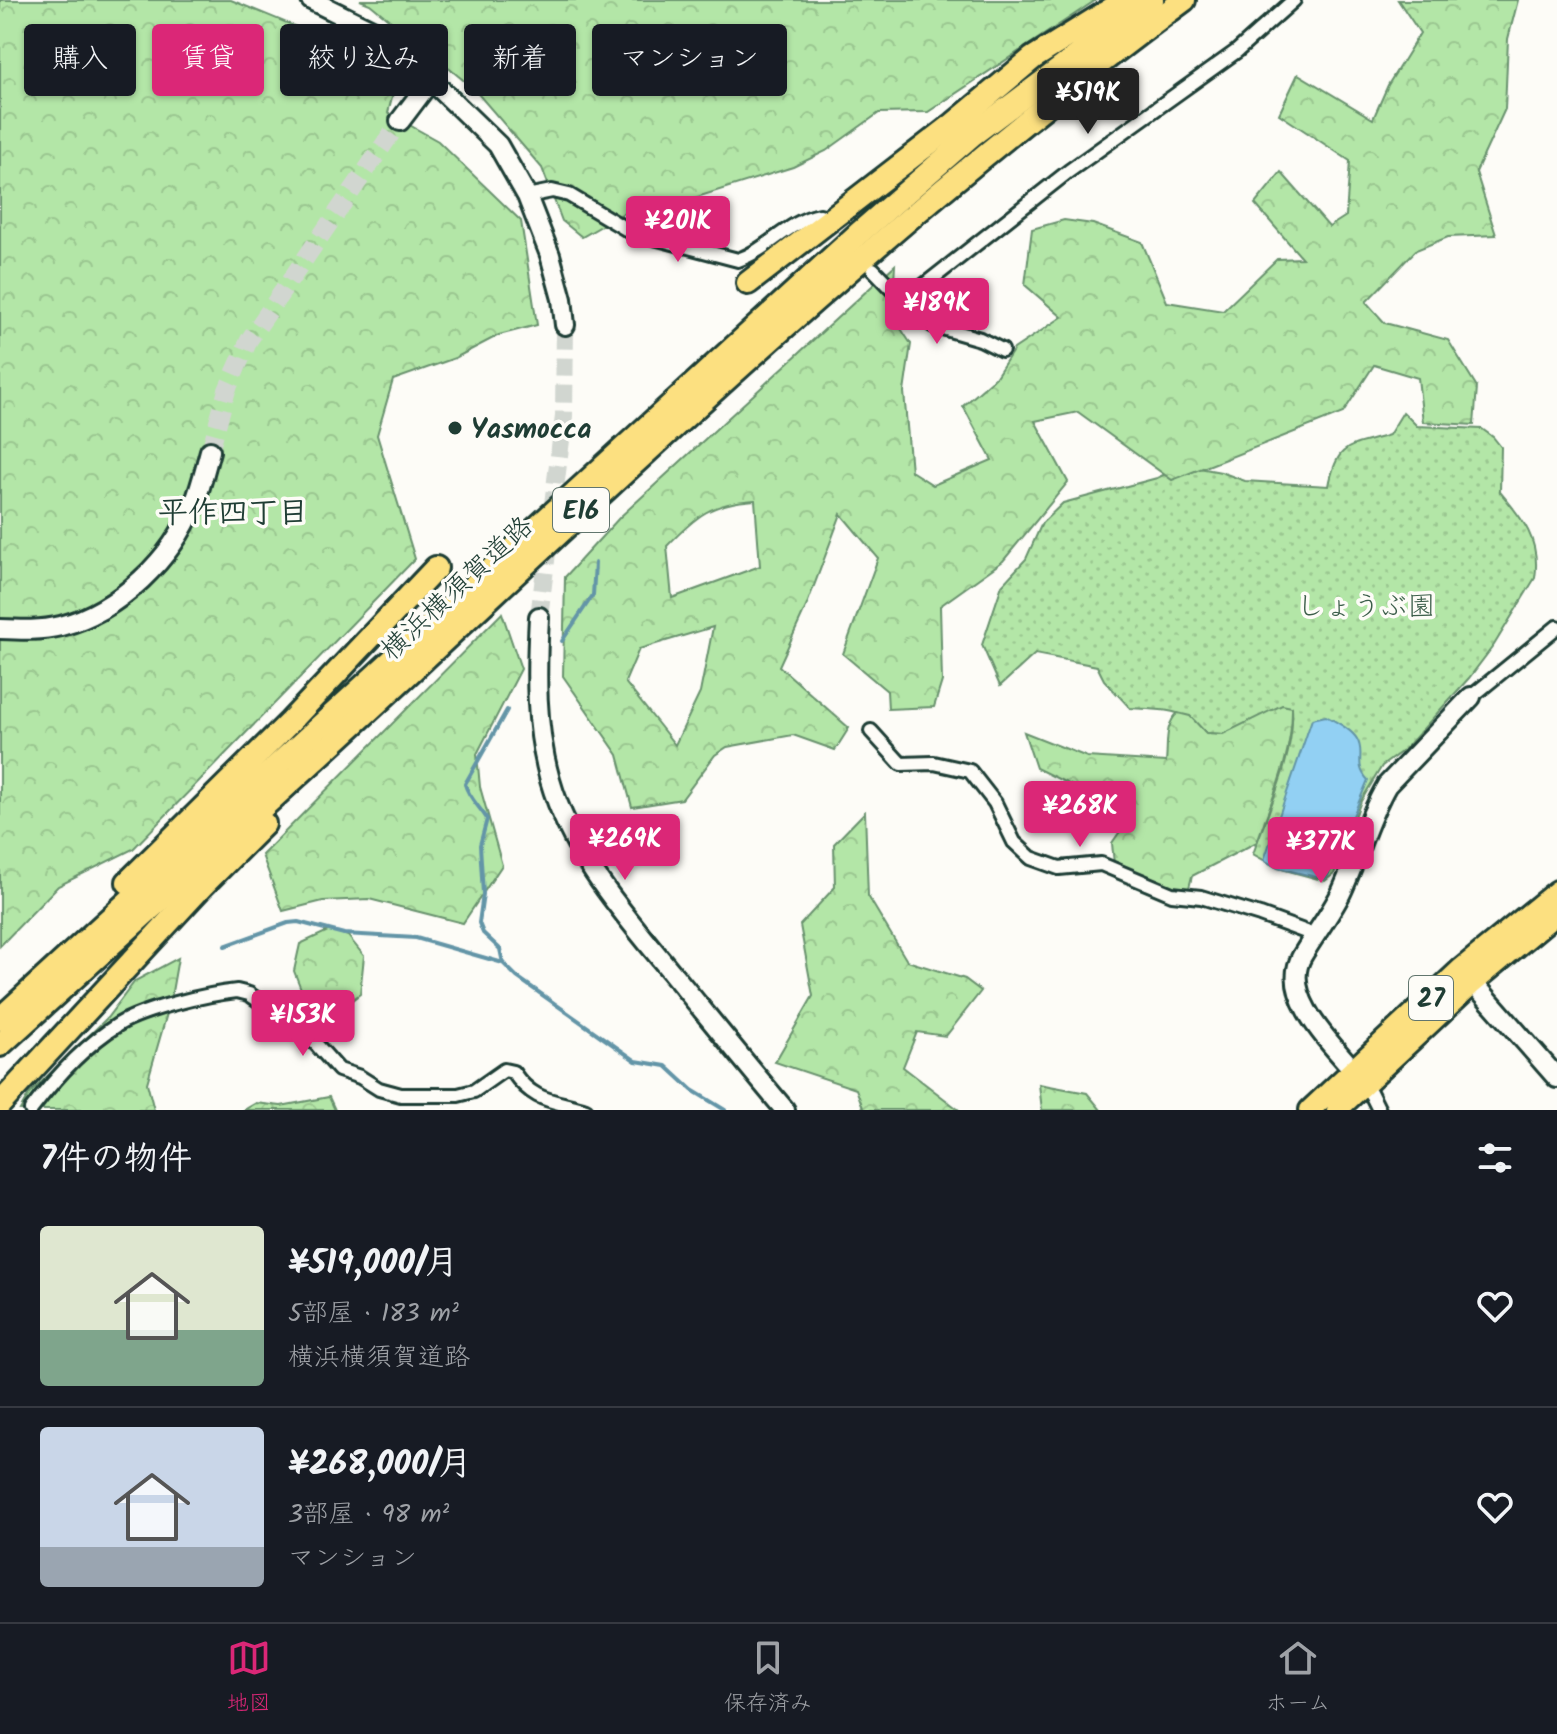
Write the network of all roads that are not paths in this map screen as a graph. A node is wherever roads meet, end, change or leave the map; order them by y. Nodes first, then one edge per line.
1 (311, 0) edge
2 (1126, 0) edge
3 (1152, 0) edge
4 (1184, 0) edge
5 (1294, 0) edge
6 (360, 24) edge
7 (419, 96) edge
8 (447, 96) edge
9 (400, 121) tunnel mouth
10 (527, 196) junction
11 (820, 215) dead end
12 (873, 269) dead end
13 (748, 283) dead end
14 (907, 298) junction
15 (565, 325) tunnel mouth
16 (1002, 350) dead end
17 (210, 451) tunnel mouth
18 (436, 568) dead end
19 (539, 617) tunnel mouth
20 (1557, 627) edge
21 (0, 629) edge
22 (420, 662) junction
23 (1471, 697) joint
24 (871, 731) dead end
25 (1557, 891) edge
26 (1557, 913) edge
27 (1317, 936) junction
28 (1467, 976) junction
29 (0, 1017) edge
30 (0, 1045) edge
31 (1360, 1076) junction
32 (1557, 1078) edge
33 (0, 1104) edge
34 (31, 1110) edge
35 (586, 1110) edge
36 (785, 1110) edge
37 (1310, 1110) edge
38 (1337, 1110) edge
39 (1379, 1110) edge

1 - 6 street
2 - 13 highway
3 - 29 highway, 横浜横須賀道路 / E16
4 - 22 highway, 横浜横須賀道路 / E16
5 - 14 street
7 - 9 street
8 - 10 street
10 - 11 street
10 - 15 street
12 - 14 street
14 - 16 street
17 - 21 street
18 - 29 highway
19 - 36 street
20 - 23 street
22 - 30 highway, 横浜横須賀道路 / E16
22 - 33 highway
23 - 27 street
24 - 27 street
25 - 28 main road, 27
26 - 28 main road, 27
27 - 31 street
28 - 31 main road, 27
28 - 32 street
31 - 37 main road, 27
31 - 38 main road, 27
31 - 39 street
34 - 35 street

